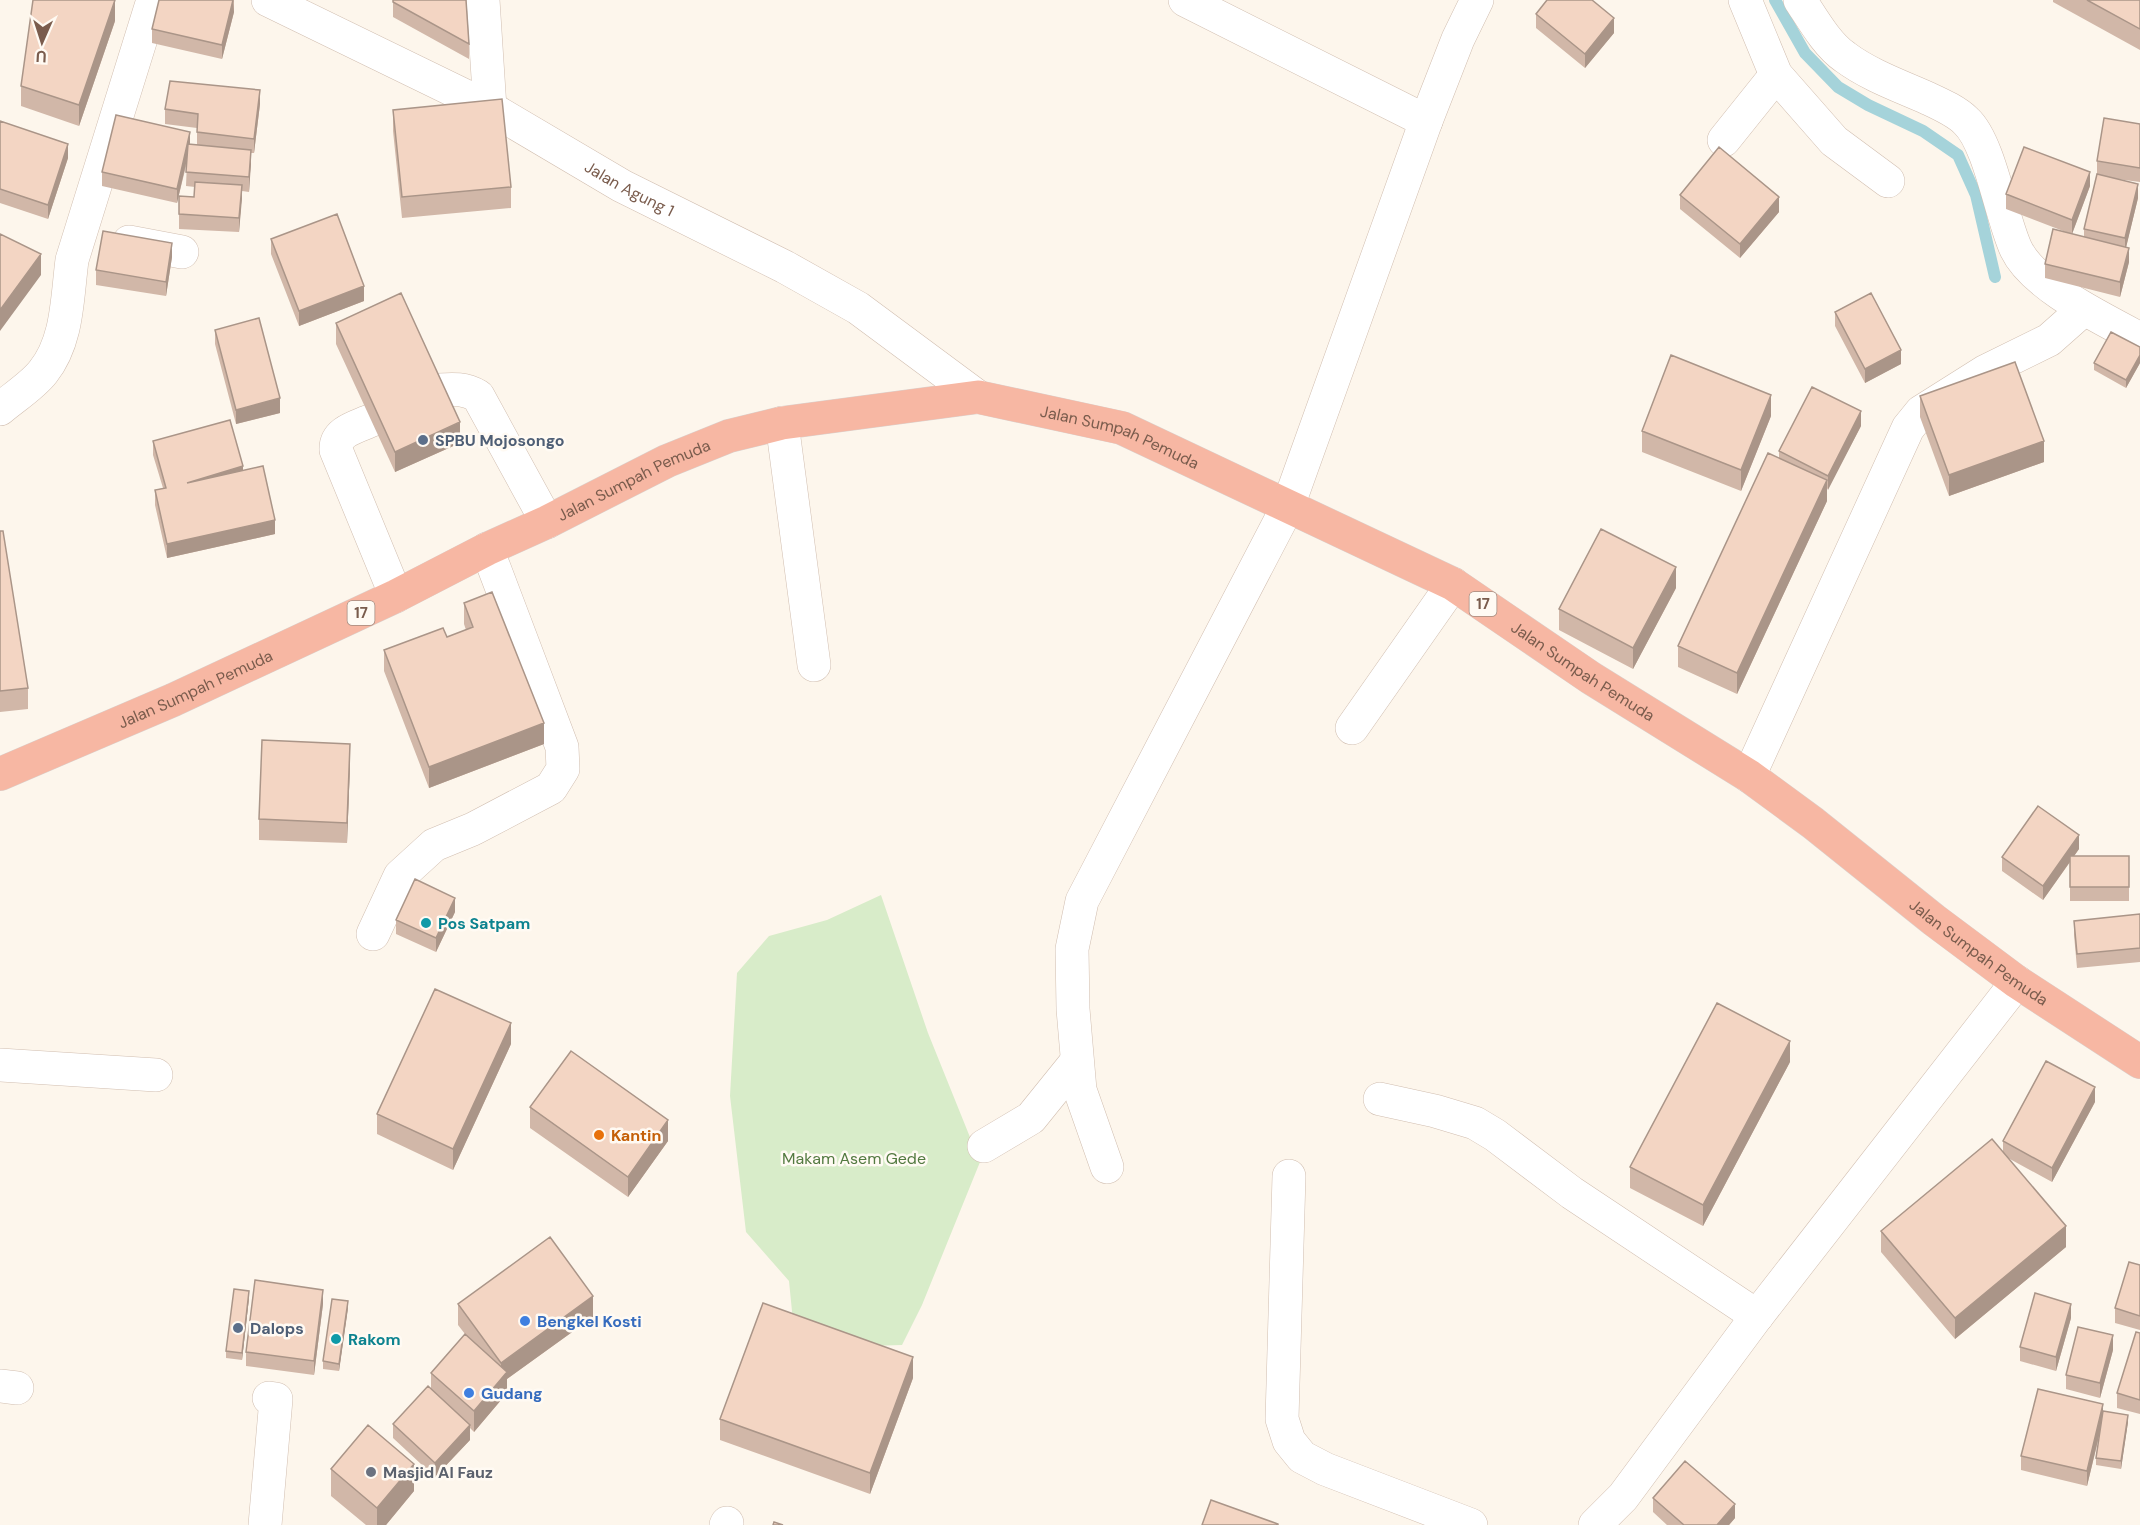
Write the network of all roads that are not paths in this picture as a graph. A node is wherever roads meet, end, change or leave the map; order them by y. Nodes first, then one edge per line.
1 (153, 0) edge
2 (267, 0) edge
3 (483, 0) edge
4 (1185, 0) edge
5 (1477, 0) edge
6 (1745, 0) edge
7 (1800, 0) edge
8 (1776, 75) junction
9 (489, 108) junction
10 (1426, 121) junction
11 (1724, 140) dead end
12 (1888, 181) dead end
13 (80, 233) junction
14 (182, 252) dead end
15 (2084, 309) junction
16 (2140, 339) edge
17 (437, 390) edge
18 (978, 398) junction
19 (0, 409) edge
20 (372, 420) edge
21 (782, 423) junction
22 (1288, 506) junction
23 (547, 522) junction
24 (487, 549) junction
25 (1453, 584) junction
26 (396, 596) junction
27 (814, 665) dead end
28 (1352, 728) dead end
29 (0, 774) edge
30 (1749, 776) junction
31 (373, 934) dead end
32 (2017, 982) junction
33 (1077, 1061) junction
34 (2140, 1062) edge
35 (0, 1065) edge
36 (156, 1075) dead end
37 (1380, 1099) dead end
38 (984, 1146) dead end
39 (1107, 1167) dead end
40 (1289, 1176) dead end
41 (1757, 1316) junction
42 (269, 1398) dead end
43 (265, 1525) edge
44 (1471, 1525) edge
45 (1595, 1525) edge

1 - 13 street
2 - 9 street, Jalan Agung 1
3 - 9 street
4 - 10 street
5 - 10 street
6 - 8 street
7 - 15 street
8 - 11 street
8 - 12 street
9 - 18 street, Jalan Agung 1
10 - 22 street
13 - 14 street
13 - 19 street
15 - 16 street
15 - 30 street
17 - 23 street
18 - 21 highway, Jalan Sumpah Pemuda / 17
18 - 22 highway, Jalan Sumpah Pemuda / 17
20 - 26 street
21 - 23 highway, Jalan Sumpah Pemuda / 17
21 - 27 street
22 - 25 highway, Jalan Sumpah Pemuda / 17
22 - 33 street
23 - 24 highway, Jalan Sumpah Pemuda / 17
24 - 26 highway, Jalan Sumpah Pemuda / 17
24 - 31 street
25 - 28 street
25 - 30 highway, Jalan Sumpah Pemuda / 17
26 - 29 highway, Jalan Sumpah Pemuda / 17
30 - 32 highway, Jalan Sumpah Pemuda / 17
32 - 34 highway, Jalan Sumpah Pemuda / 17
32 - 41 street
33 - 38 street
33 - 39 street
35 - 36 street
37 - 41 street
40 - 44 street
41 - 45 street
42 - 43 street

